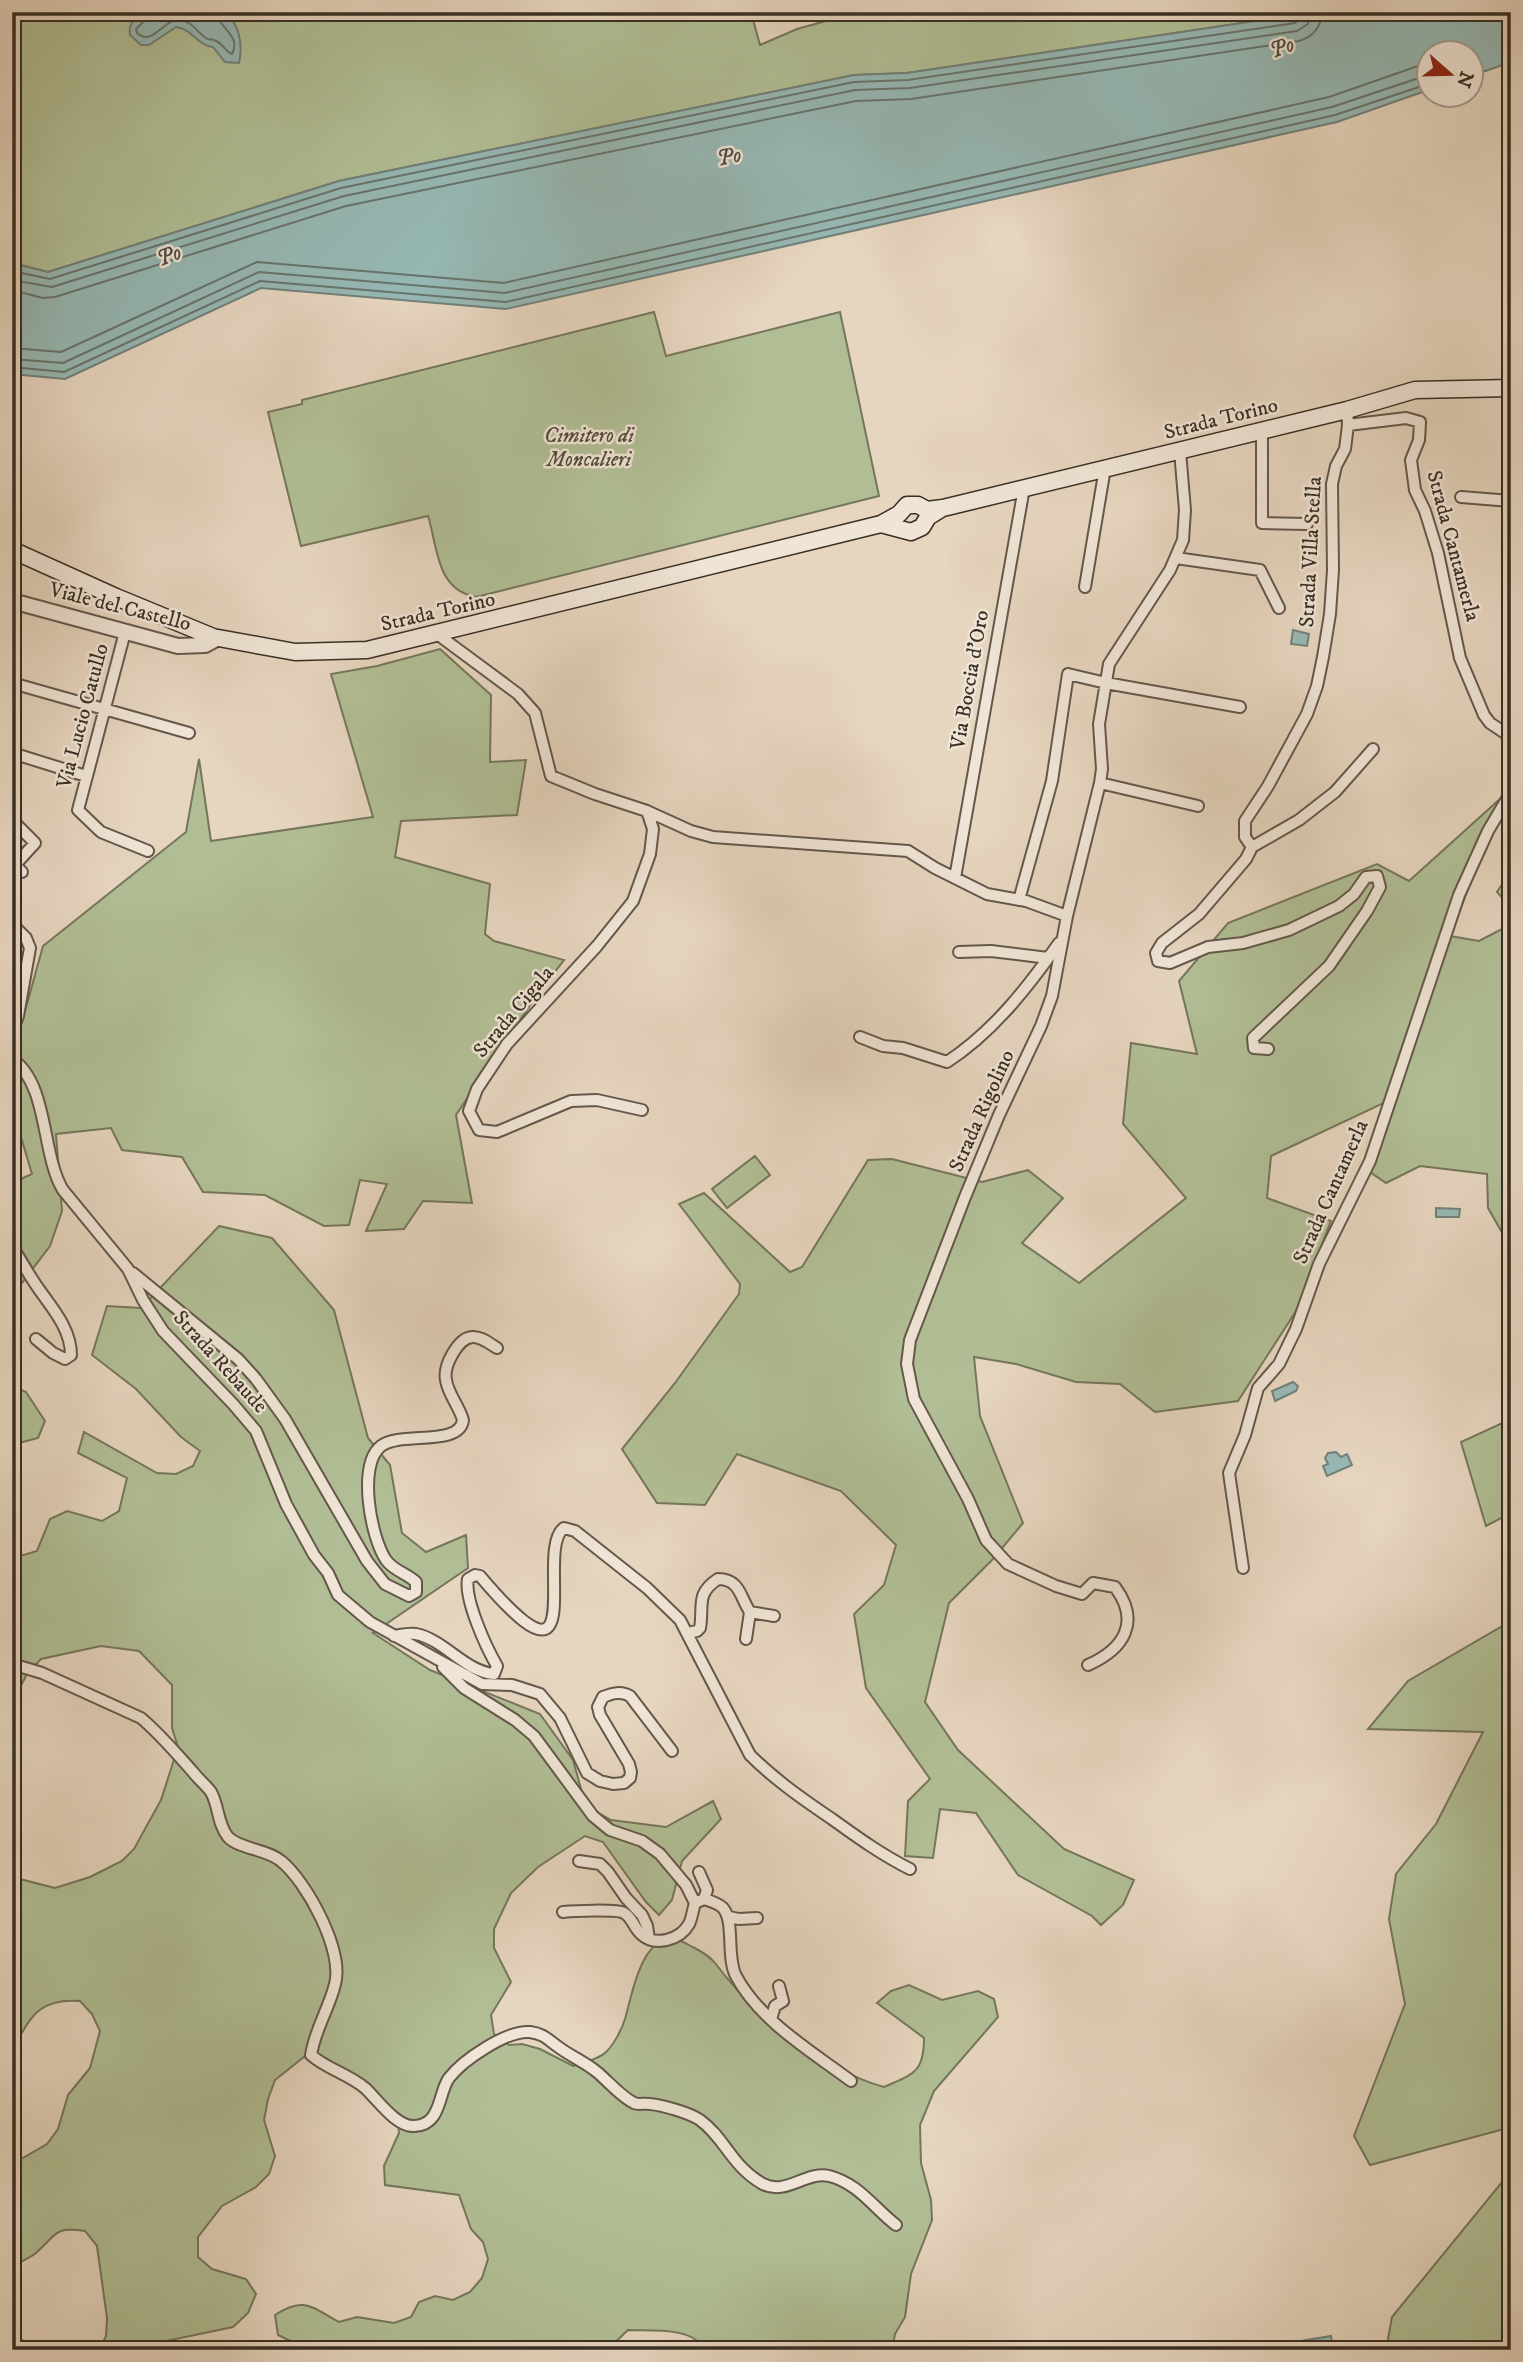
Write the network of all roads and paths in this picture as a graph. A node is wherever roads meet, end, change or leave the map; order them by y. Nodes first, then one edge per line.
1 (1511, 388) edge
2 (1348, 418) junction
3 (1262, 431) junction
4 (1180, 451) junction
5 (1105, 468) junction
6 (1024, 488) junction
7 (1461, 497) dead end
8 (1511, 501) edge
9 (943, 508) junction
10 (881, 524) junction
11 (1307, 524) dead end
12 (12, 550) edge
13 (1176, 558) junction
14 (1085, 587) dead end
15 (12, 601) edge
16 (1279, 608) dead end
17 (125, 632) junction
18 (437, 634) junction
19 (218, 639) junction
20 (12, 682) edge
21 (1106, 683) junction
22 (1240, 707) dead end
23 (105, 709) junction
24 (188, 733) dead end
25 (1511, 737) edge
26 (1373, 749) dead end
27 (12, 752) edge
28 (86, 776) junction
29 (1100, 783) junction
30 (1511, 792) edge
31 (1198, 806) dead end
32 (647, 811) junction
33 (12, 820) edge
34 (1252, 847) junction
35 (148, 851) dead end
36 (22, 872) dead end
37 (955, 878) junction
38 (1019, 900) junction
39 (1067, 916) junction
40 (12, 924) edge
41 (1063, 937) junction
42 (959, 952) dead end
43 (1048, 958) junction
44 (12, 1030) edge
45 (860, 1037) dead end
46 (1268, 1049) dead end
47 (12, 1059) edge
48 (642, 1110) dead end
49 (12, 1246) edge
50 (128, 1269) junction
51 (36, 1339) dead end
52 (497, 1348) dead end
53 (1243, 1568) dead end
54 (750, 1612) junction
55 (774, 1616) dead end
56 (688, 1633) junction
57 (394, 1636) junction
58 (746, 1639) dead end
59 (437, 1660) junction
60 (12, 1664) edge
61 (1088, 1665) dead end
62 (672, 1751) dead end
63 (579, 1861) dead end
64 (910, 1869) dead end
65 (699, 1872) dead end
66 (699, 1901) junction
67 (563, 1912) dead end
68 (729, 1917) junction
69 (757, 1918) dead end
70 (649, 1939) junction
71 (779, 1986) dead end
72 (771, 2019) junction
73 (851, 2081) dead end
74 (896, 2225) dead end

1 - 2 main road, Strada Torino
2 - 3 main road, Strada Torino
2 - 25 street, Strada Cantamerla
2 - 34 street, Strada Villa Stella
3 - 4 main road, Strada Torino
3 - 11 street
4 - 5 main road, Strada Torino
4 - 13 street, Strada Rigolino
5 - 6 main road, Strada Torino
5 - 14 street
6 - 9 main road, Strada Torino
6 - 37 street, Via Boccia d'Oro
7 - 8 street
9 - 10 main road, Strada Torino
9 - 10 main road, Strada Torino
10 - 18 main road, Strada Torino
12 - 19 main road, Strada Torino
13 - 16 street
13 - 21 street, Strada Rigolino
15 - 17 street, Viale del Castello
17 - 19 street, Viale del Castello
17 - 23 street, Via Lucio Catullo
18 - 19 main road, Strada Torino
18 - 32 street
20 - 23 street
21 - 22 street
21 - 29 street, Strada Rigolino
21 - 38 street
23 - 24 street
23 - 28 street, Via Lucio Catullo
26 - 34 street
27 - 28 street
28 - 35 street, Via Lucio Catullo
29 - 31 street
29 - 39 street, Strada Rigolino
30 - 53 street, Strada Cantamerla
32 - 37 street
32 - 48 street, Strada Cigala
33 - 36 street
34 - 46 street
37 - 38 street
38 - 39 street
39 - 41 street, Strada Rigolino
40 - 44 street
41 - 43 street
41 - 61 street, Strada Rigolino
42 - 43 street
43 - 45 street
47 - 50 street, Strada Rebaude
49 - 51 street
50 - 52 street
50 - 57 street, Strada Rebaude
54 - 55 street
54 - 56 street
54 - 58 street
56 - 57 street
56 - 64 street
57 - 59 street, Strada Rebaude
59 - 62 street, Strada Rebaude
59 - 66 street
60 - 74 street
63 - 70 street
65 - 66 street
66 - 68 street
66 - 70 street
67 - 70 street
68 - 69 street
68 - 72 street
71 - 72 street
72 - 73 street

